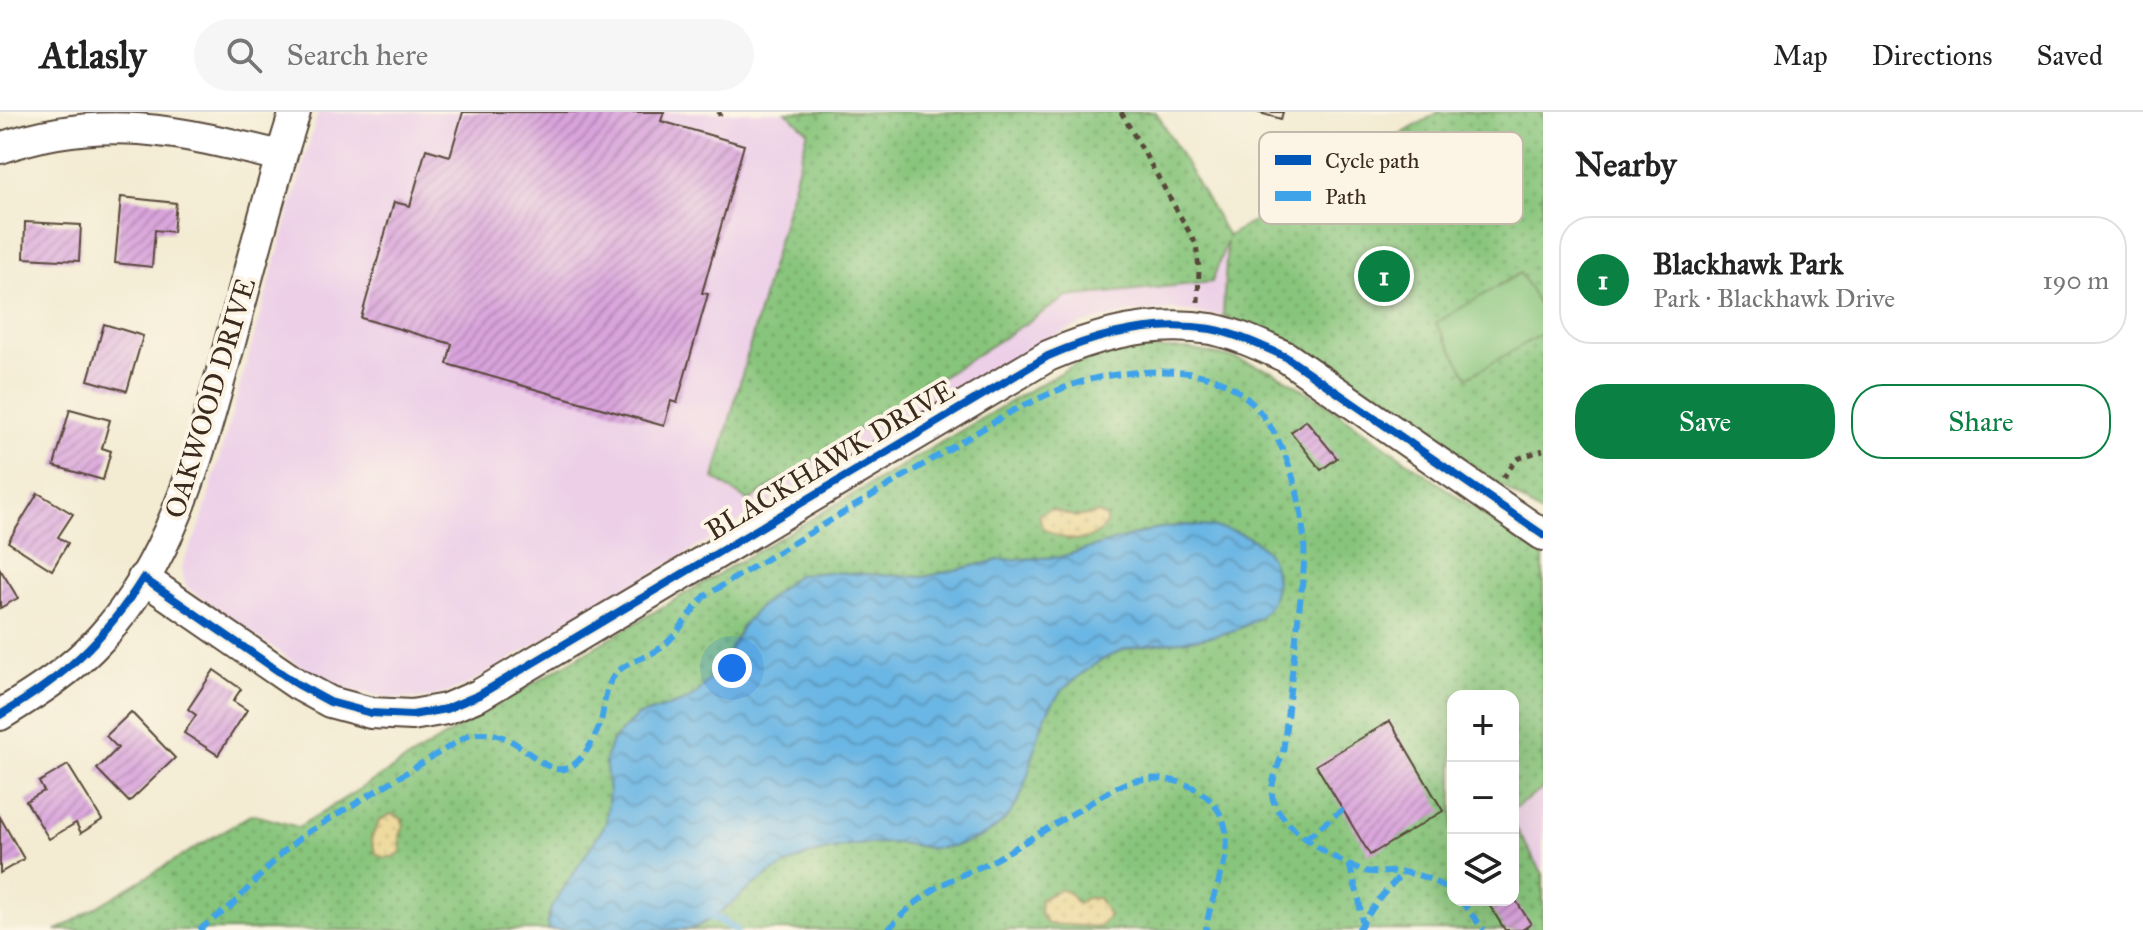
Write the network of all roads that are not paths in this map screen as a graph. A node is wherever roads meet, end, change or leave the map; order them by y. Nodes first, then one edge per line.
1 (295, 112) edge
2 (0, 148) edge
3 (280, 156) junction
4 (1543, 535) edge
5 (143, 578) junction
6 (0, 715) edge

1 - 3 street, OAKWOOD DRIVE
2 - 3 street
3 - 5 street, OAKWOOD DRIVE
4 - 5 street, BLACKHAWK DRIVE
5 - 6 street, OAKWOOD DRIVE

